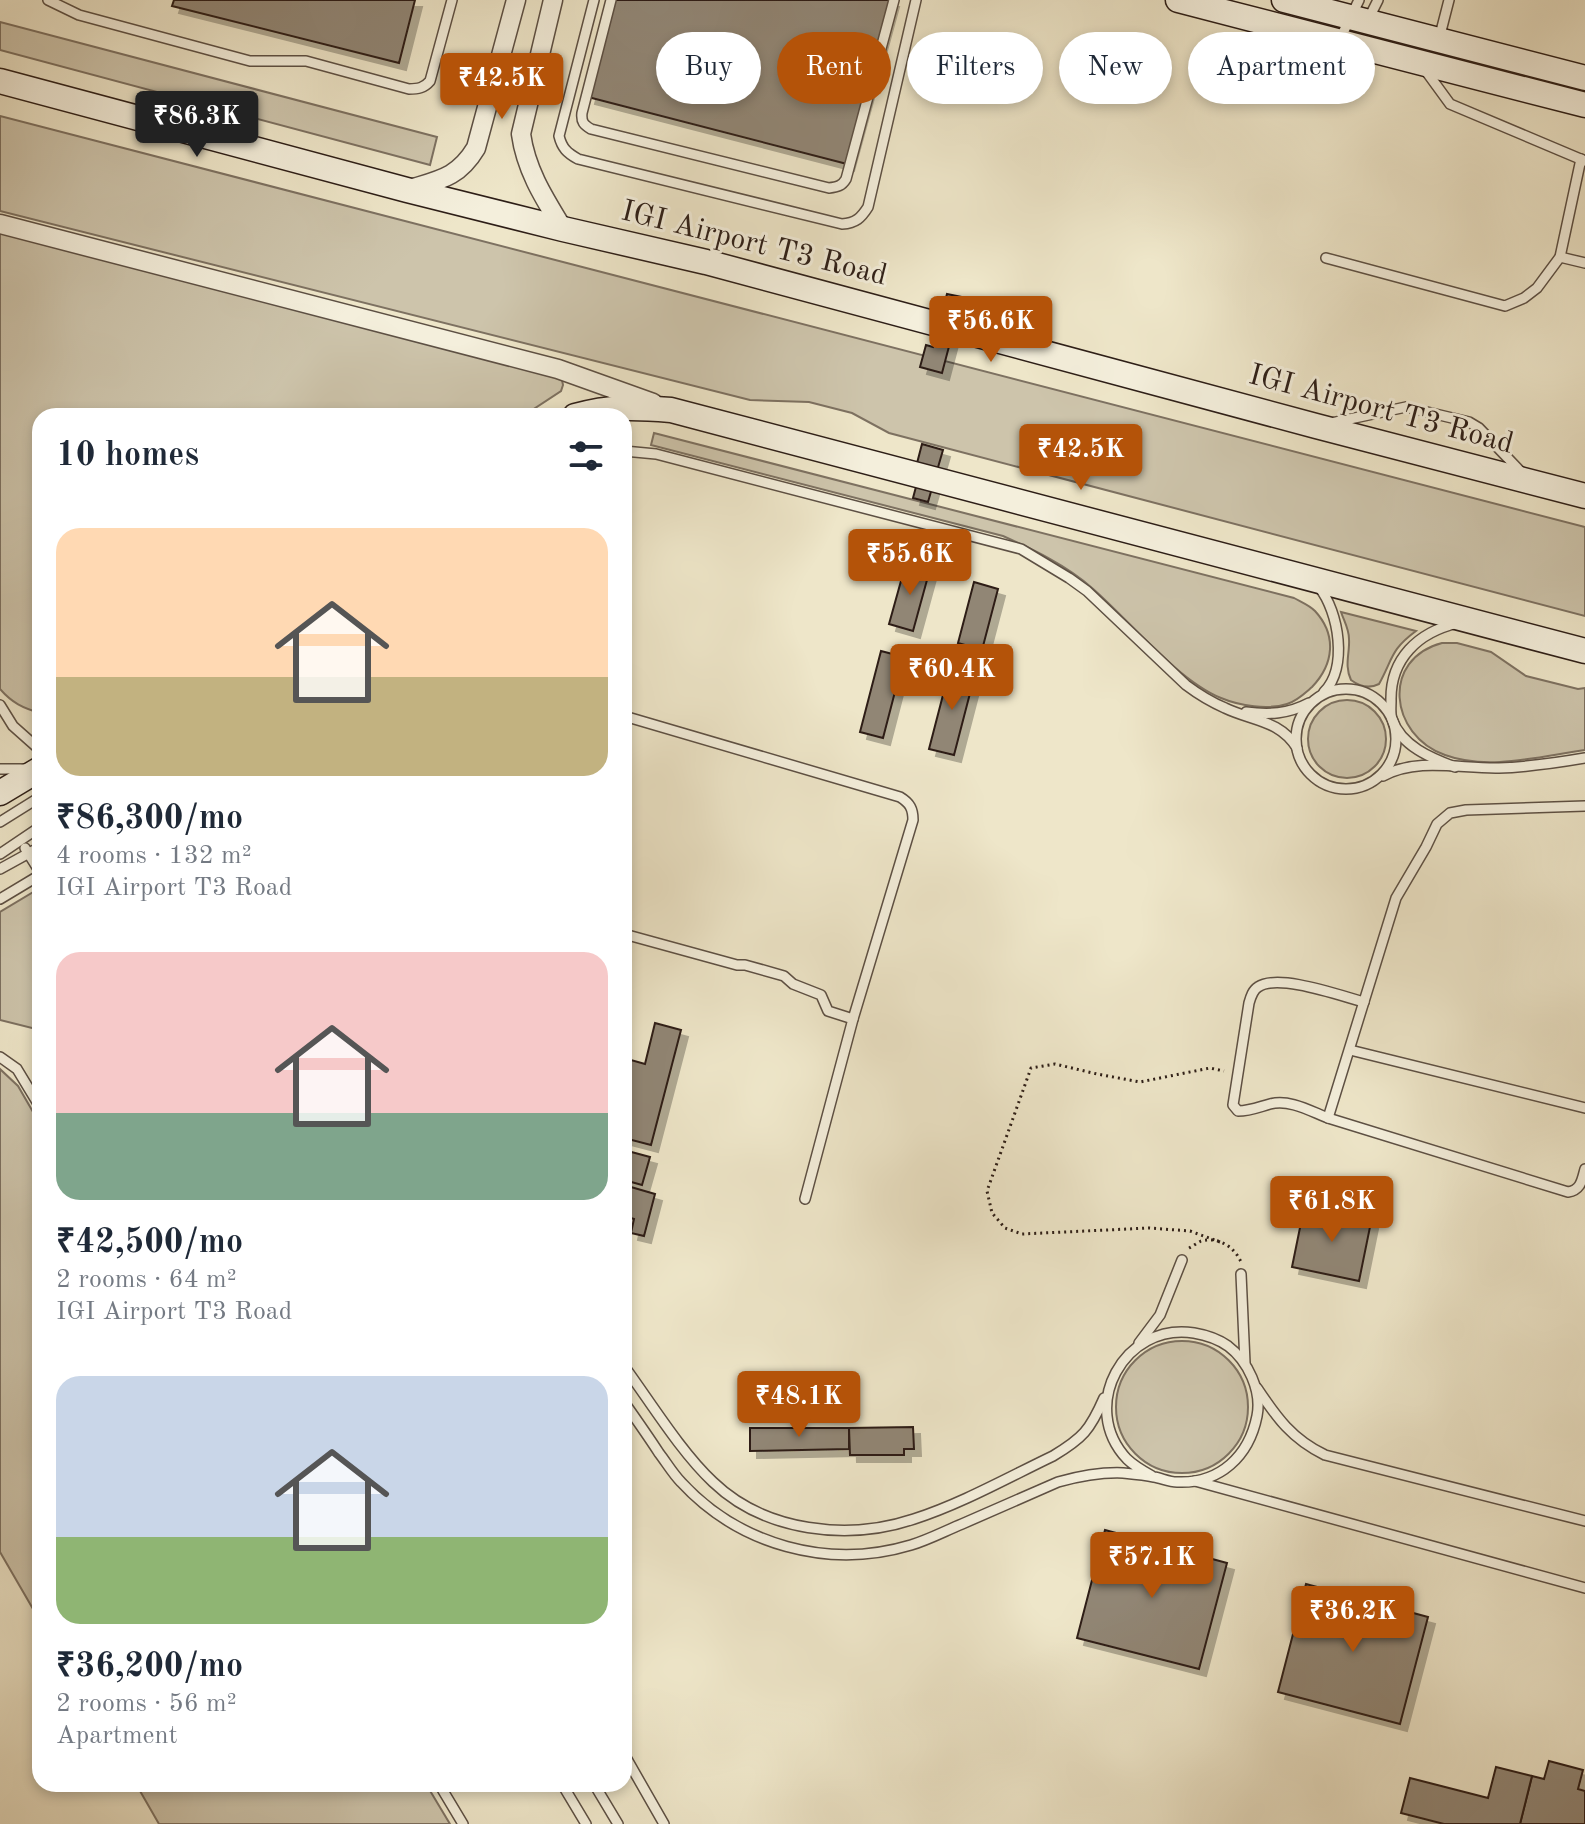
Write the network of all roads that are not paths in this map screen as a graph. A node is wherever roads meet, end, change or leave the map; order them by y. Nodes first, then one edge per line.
1 (48, 0) edge
2 (452, 0) edge
3 (516, 0) edge
4 (553, 0) edge
5 (594, 0) edge
6 (611, 0) edge
7 (894, 0) edge
8 (916, 0) edge
9 (1178, 0) edge
10 (1284, 0) edge
11 (1449, 0) edge
12 (1363, 10) edge
13 (1302, 32) edge
14 (1353, 32) edge
15 (1353, 32) edge
16 (1439, 40) junction
17 (1375, 51) edge
18 (1419, 62) junction
19 (1585, 78) edge
20 (0, 81) edge
21 (1585, 105) edge
22 (1583, 160) edge
23 (407, 190) junction
24 (0, 224) edge
25 (563, 229) junction
26 (1560, 257) junction
27 (1326, 258) dead end
28 (1585, 263) edge
29 (615, 408) edge
30 (671, 410) junction
31 (1316, 426) junction
32 (632, 452) edge
33 (1533, 484) junction
34 (1585, 496) edge
35 (1304, 577) junction
36 (1479, 623) junction
37 (1585, 651) edge
38 (1318, 698) junction
39 (0, 705) edge
40 (1227, 709) junction
41 (632, 718) edge
42 (1392, 718) junction
43 (32, 743) edge
44 (1297, 748) junction
45 (1585, 758) edge
46 (1455, 767) junction
47 (16, 776) edge
48 (1373, 781) junction
49 (0, 793) edge
50 (32, 802) edge
51 (1585, 806) edge
52 (0, 822) edge
53 (32, 832) edge
54 (20, 840) junction
55 (32, 850) edge
56 (28, 852) junction
57 (0, 854) edge
58 (32, 859) edge
59 (0, 869) edge
60 (32, 879) edge
61 (0, 899) edge
62 (632, 936) edge
63 (1364, 1002) junction
64 (853, 1019) junction
65 (1350, 1050) junction
66 (0, 1057) edge
67 (32, 1094) edge
68 (1585, 1108) edge
69 (1328, 1118) junction
70 (1585, 1169) edge
71 (805, 1199) dead end
72 (1182, 1260) road end
73 (1241, 1274) road end
74 (1137, 1346) junction
75 (1245, 1363) junction
76 (632, 1377) edge
77 (1109, 1385) junction
78 (1255, 1385) junction
79 (632, 1413) edge
80 (1152, 1476) junction
81 (1195, 1481) junction
82 (1585, 1521) edge
83 (1585, 1588) edge
84 (632, 1768) edge
85 (444, 1792) edge
86 (567, 1792) edge
87 (599, 1792) edge
88 (463, 1824) edge
89 (586, 1824) edge
90 (618, 1824) edge
91 (664, 1824) edge

1 - 2 lane
3 - 23 street
4 - 25 street
5 - 8 lane
6 - 7 lane
9 - 13 main road
10 - 12 main road
11 - 16 lane
12 - 14 lane
12 - 15 lane
12 - 16 main road
16 - 19 main road
17 - 18 main road
18 - 21 main road
18 - 22 lane
20 - 23 main road, IGI Airport T3 Road
22 - 26 lane
23 - 25 main road, IGI Airport T3 Road
24 - 30 street
25 - 31 main road, IGI Airport T3 Road
26 - 27 lane
26 - 28 lane
29 - 30 main road
30 - 35 main road
31 - 33 main road, IGI Airport T3 Road
31 - 33 lane
32 - 40 lane
33 - 34 main road, IGI Airport T3 Road
35 - 36 main road
35 - 38 lane
36 - 37 main road
36 - 42 lane
38 - 40 lane
38 - 42 lane
38 - 44 lane
39 - 43 lane
40 - 44 lane
41 - 64 lane
42 - 46 lane
42 - 48 lane
44 - 48 lane
45 - 46 lane
46 - 48 lane
47 - 49 main road
50 - 52 lane
51 - 63 lane
53 - 54 lane
54 - 56 lane
54 - 57 lane
55 - 56 lane
56 - 58 lane
56 - 59 lane
60 - 61 lane
62 - 64 lane
63 - 65 lane
63 - 69 lane
64 - 71 lane
65 - 68 lane
65 - 69 lane
66 - 67 lane
69 - 70 lane
72 - 74 lane
73 - 75 lane
74 - 75 lane
74 - 77 lane
75 - 78 lane
76 - 77 lane
77 - 80 lane
78 - 81 lane
78 - 82 lane
79 - 80 lane
80 - 81 lane
81 - 83 lane
84 - 91 lane
85 - 88 lane
86 - 89 lane
87 - 90 lane

